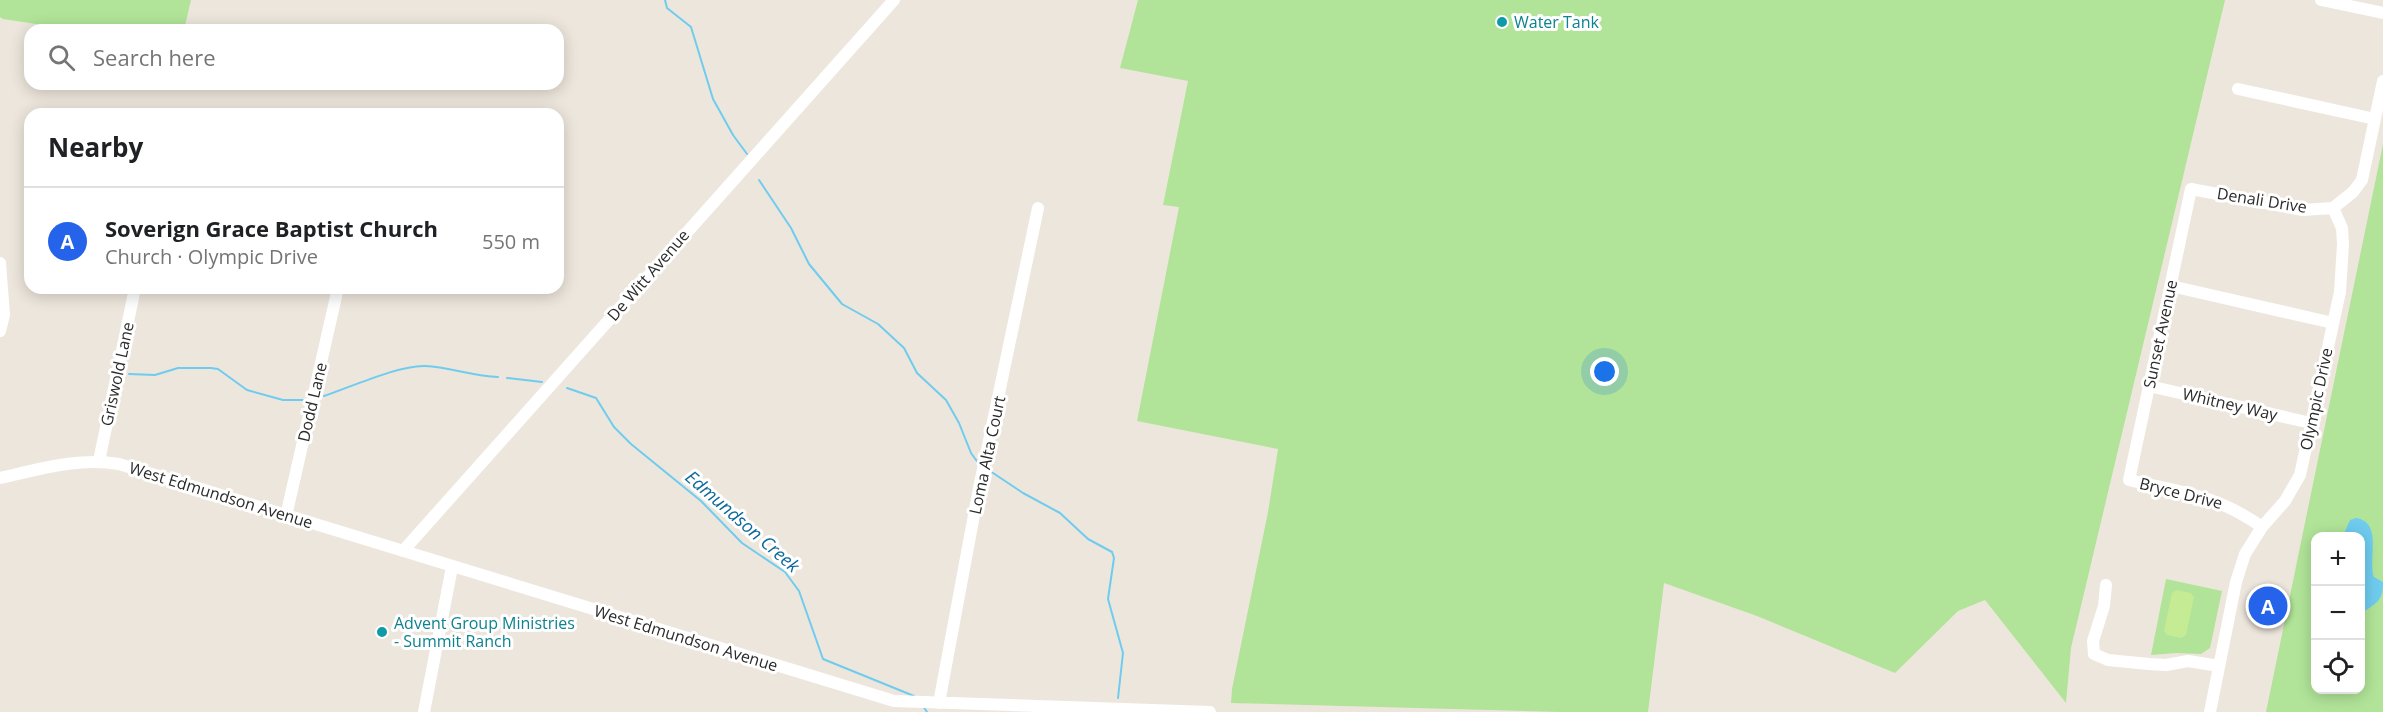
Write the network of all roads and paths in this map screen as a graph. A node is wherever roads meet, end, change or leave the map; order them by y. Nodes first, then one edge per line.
1 (894, 0) edge
2 (2320, 0) edge
3 (2383, 13) edge
4 (2383, 81) edge
5 (2238, 89) dead end
6 (2375, 119) junction
7 (2191, 189) joint
8 (1038, 208) dead end
9 (2333, 208) junction
10 (0, 263) edge
11 (2171, 286) junction
12 (134, 294) edge
13 (337, 294) edge
14 (2333, 323) junction
15 (0, 331) edge
16 (2149, 386) junction
17 (2311, 423) junction
18 (99, 460) junction
19 (0, 478) edge
20 (2129, 480) joint
21 (286, 516) junction
22 (2262, 527) junction
23 (403, 551) junction
24 (452, 567) junction
25 (2106, 585) dead end
26 (2219, 666) junction
27 (939, 703) junction
28 (895, 707) edge
29 (424, 712) edge
30 (1210, 712) edge
31 (2210, 712) edge

1 - 23 street, De Witt Avenue
2 - 3 street
4 - 6 street
5 - 6 street
6 - 9 street
7 - 9 street, Denali Drive
7 - 11 street, Sunset Avenue
8 - 27 street, Loma Alta Court
9 - 14 street, Olympic Drive
10 - 15 street
11 - 14 street
11 - 16 street, Sunset Avenue
12 - 18 street, Griswold Lane
13 - 21 street, Dodd Lane
14 - 17 street, Olympic Drive
16 - 17 street, Whitney Way
16 - 20 street, Sunset Avenue
17 - 22 street, Olympic Drive
18 - 19 street, West Edmundson Avenue
18 - 21 street, West Edmundson Avenue
20 - 22 street, Bryce Drive
21 - 23 street, West Edmundson Avenue
22 - 26 street, Olympic Drive
23 - 24 street, West Edmundson Avenue
24 - 28 street, West Edmundson Avenue
24 - 29 street
25 - 26 street
26 - 31 street, Olympic Drive
27 - 28 street, West Edmundson Avenue
27 - 30 street, West Edmundson Avenue

